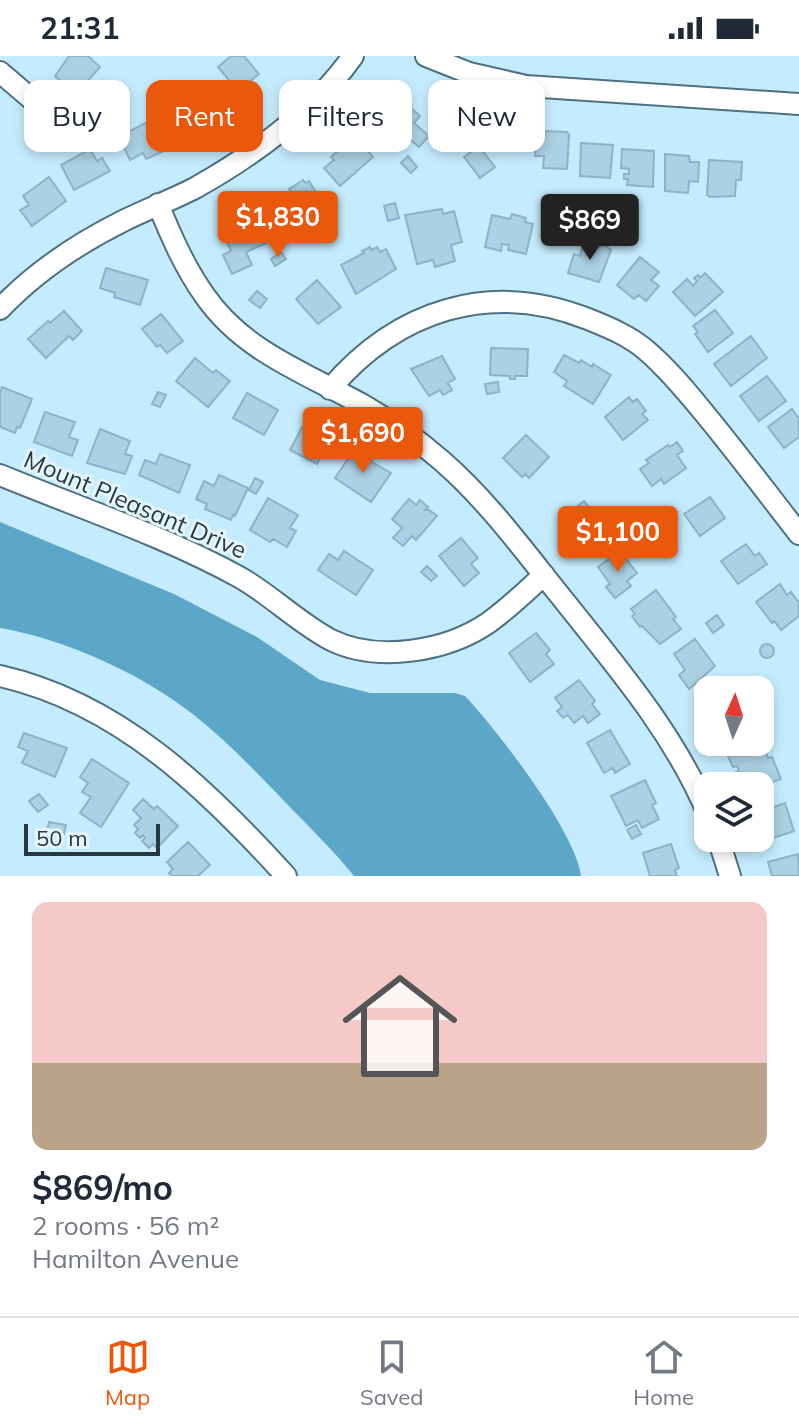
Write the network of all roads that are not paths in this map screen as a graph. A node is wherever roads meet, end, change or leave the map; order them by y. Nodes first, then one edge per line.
1 (353, 56) edge
2 (426, 56) edge
3 (0, 72) edge
4 (24, 93) edge
5 (799, 104) edge
6 (158, 204) junction
7 (0, 309) edge
8 (330, 389) junction
9 (0, 475) edge
10 (799, 534) edge
11 (544, 575) junction
12 (0, 676) edge
13 (694, 784) edge
14 (722, 852) edge
15 (286, 876) edge
16 (730, 876) edge

1 - 6 street
2 - 5 street
3 - 4 street
6 - 7 street
6 - 8 street
8 - 10 street
8 - 11 street
9 - 11 street, Mount Pleasant Drive
11 - 13 street
12 - 15 street
14 - 16 street

